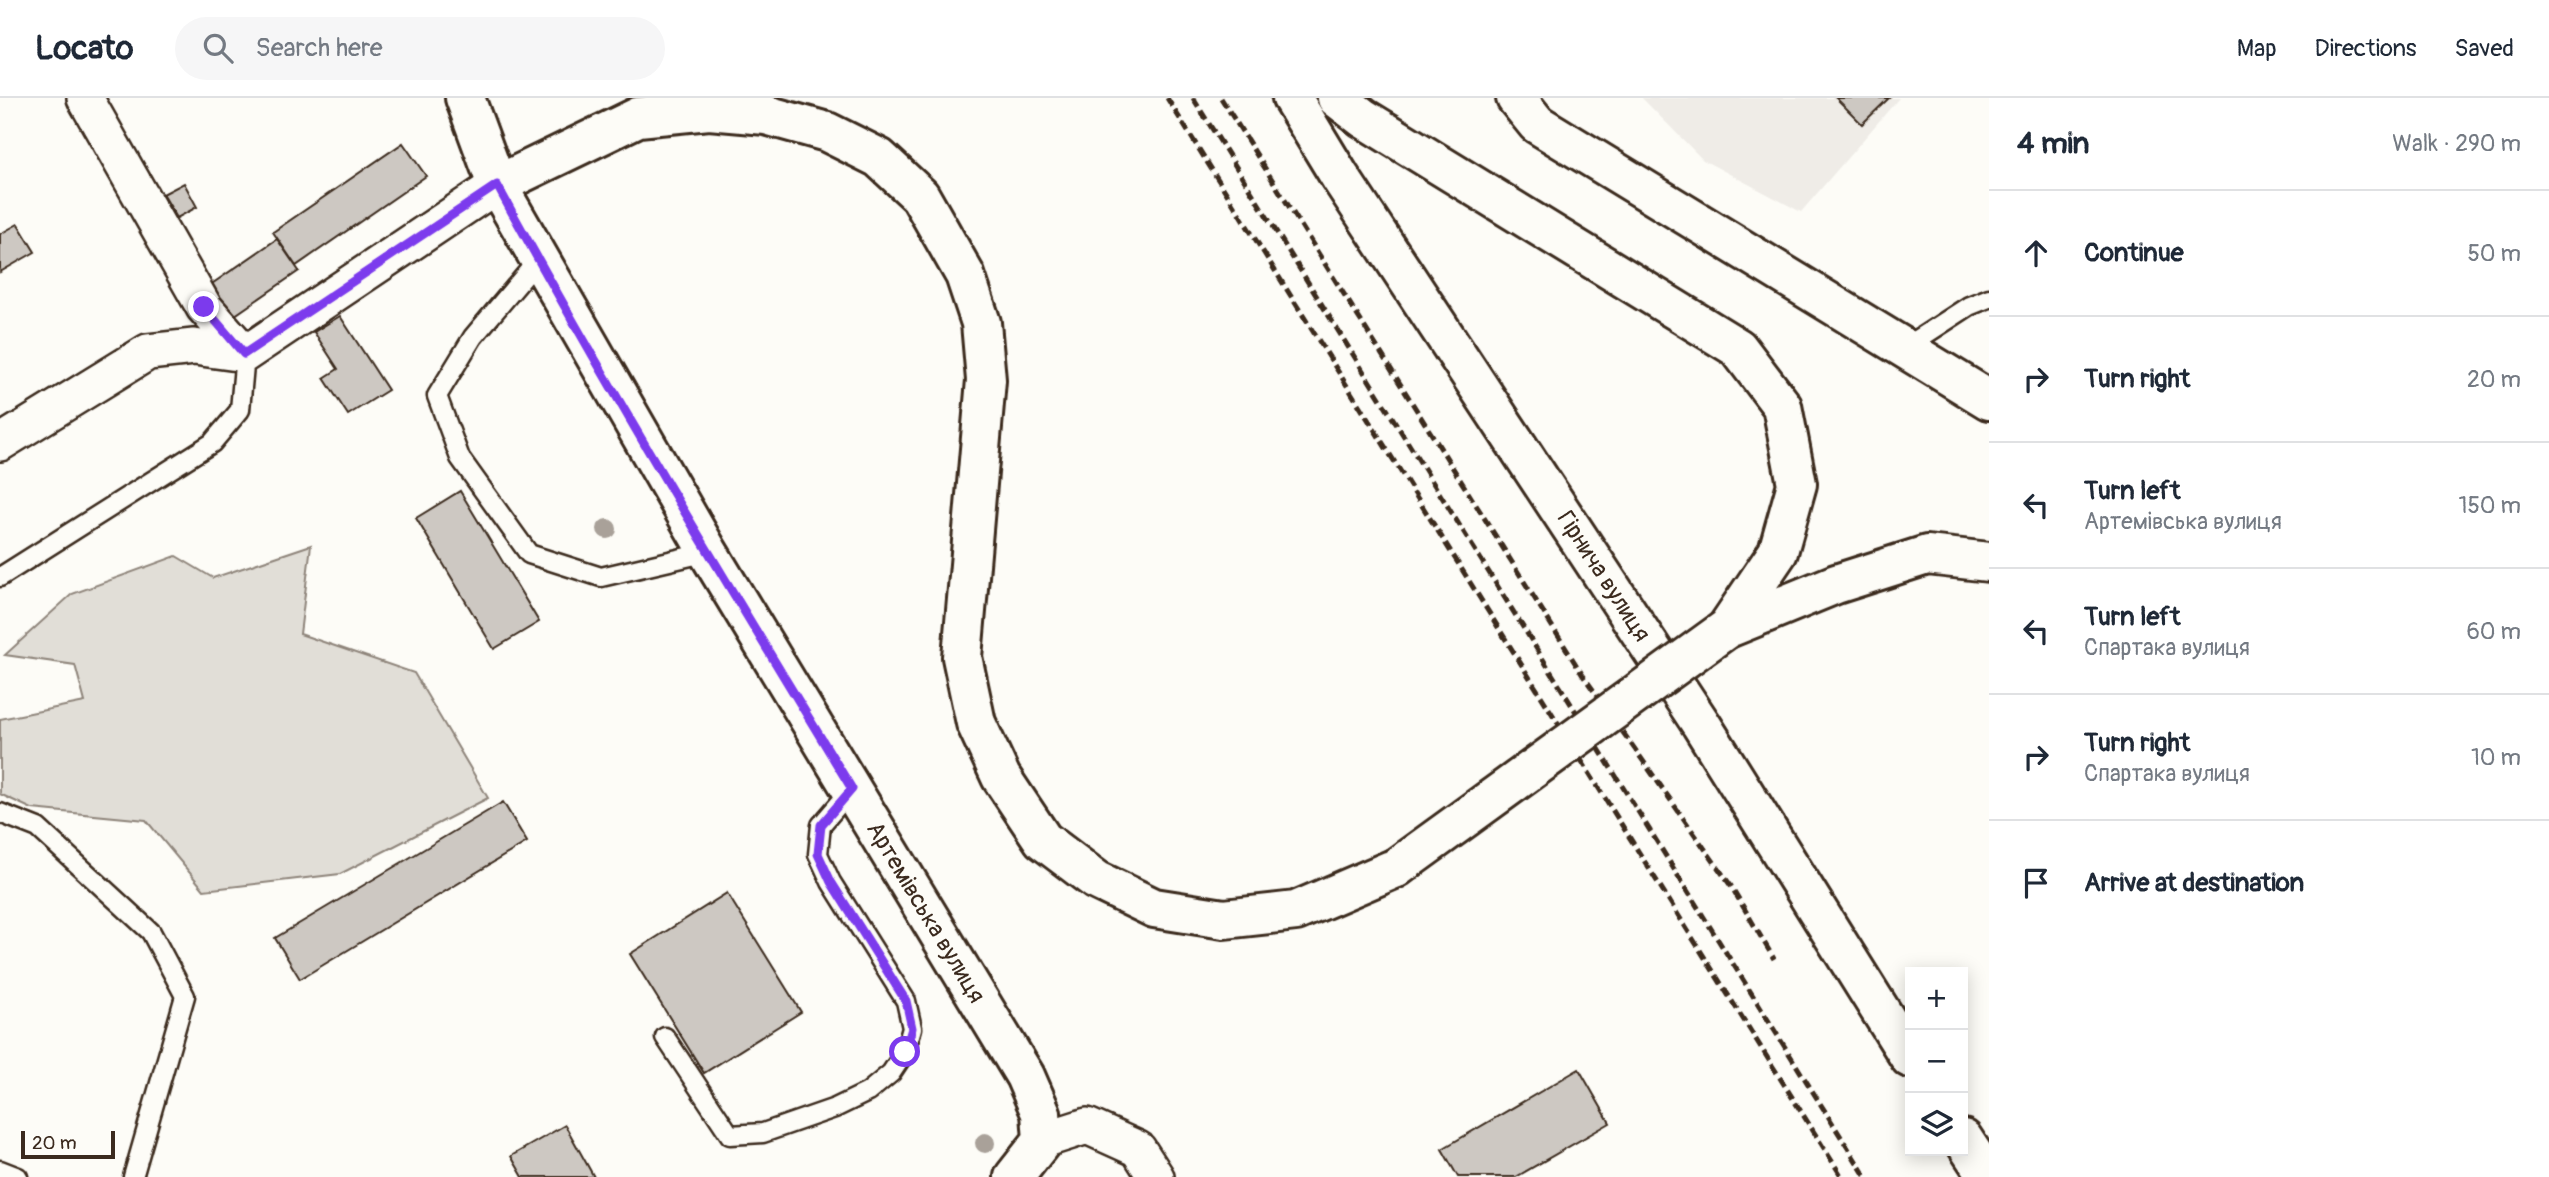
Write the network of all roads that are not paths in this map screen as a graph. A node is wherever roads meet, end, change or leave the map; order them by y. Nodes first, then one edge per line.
1 (85, 98) edge
2 (465, 98) edge
3 (1292, 98) edge
4 (1337, 98) edge
5 (1516, 98) edge
6 (497, 185) junction
7 (538, 260) junction
8 (1989, 298) edge
9 (1906, 347) junction
10 (244, 354) junction
11 (1989, 400) edge
12 (0, 443) edge
13 (708, 552) junction
14 (1989, 562) edge
15 (0, 577) edge
16 (1726, 629) junction
17 (852, 789) junction
18 (0, 813) edge
19 (665, 1037) dead end
20 (1905, 1050) edge
21 (1044, 1140) junction
22 (1968, 1147) edge
23 (0, 1170) edge
24 (18, 1177) edge
25 (133, 1177) edge
26 (1014, 1177) edge
27 (1156, 1177) edge
28 (1988, 1177) edge

1 - 10 street
2 - 6 main road, Артемівська вулиця
3 - 20 main road, Гірнича вулиця
4 - 16 main road
5 - 9 main road
6 - 7 main road, Артемівська вулиця
6 - 10 street
6 - 16 main road, bridge
7 - 13 main road, Артемівська вулиця
7 - 13 lane
8 - 9 lane
9 - 11 main road
10 - 12 street
10 - 15 lane
13 - 17 main road, Артемівська вулиця
14 - 16 main road
17 - 19 lane
17 - 21 main road, Артемівська вулиця
18 - 25 lane
21 - 26 main road
21 - 27 street
22 - 28 main road
23 - 24 lane

